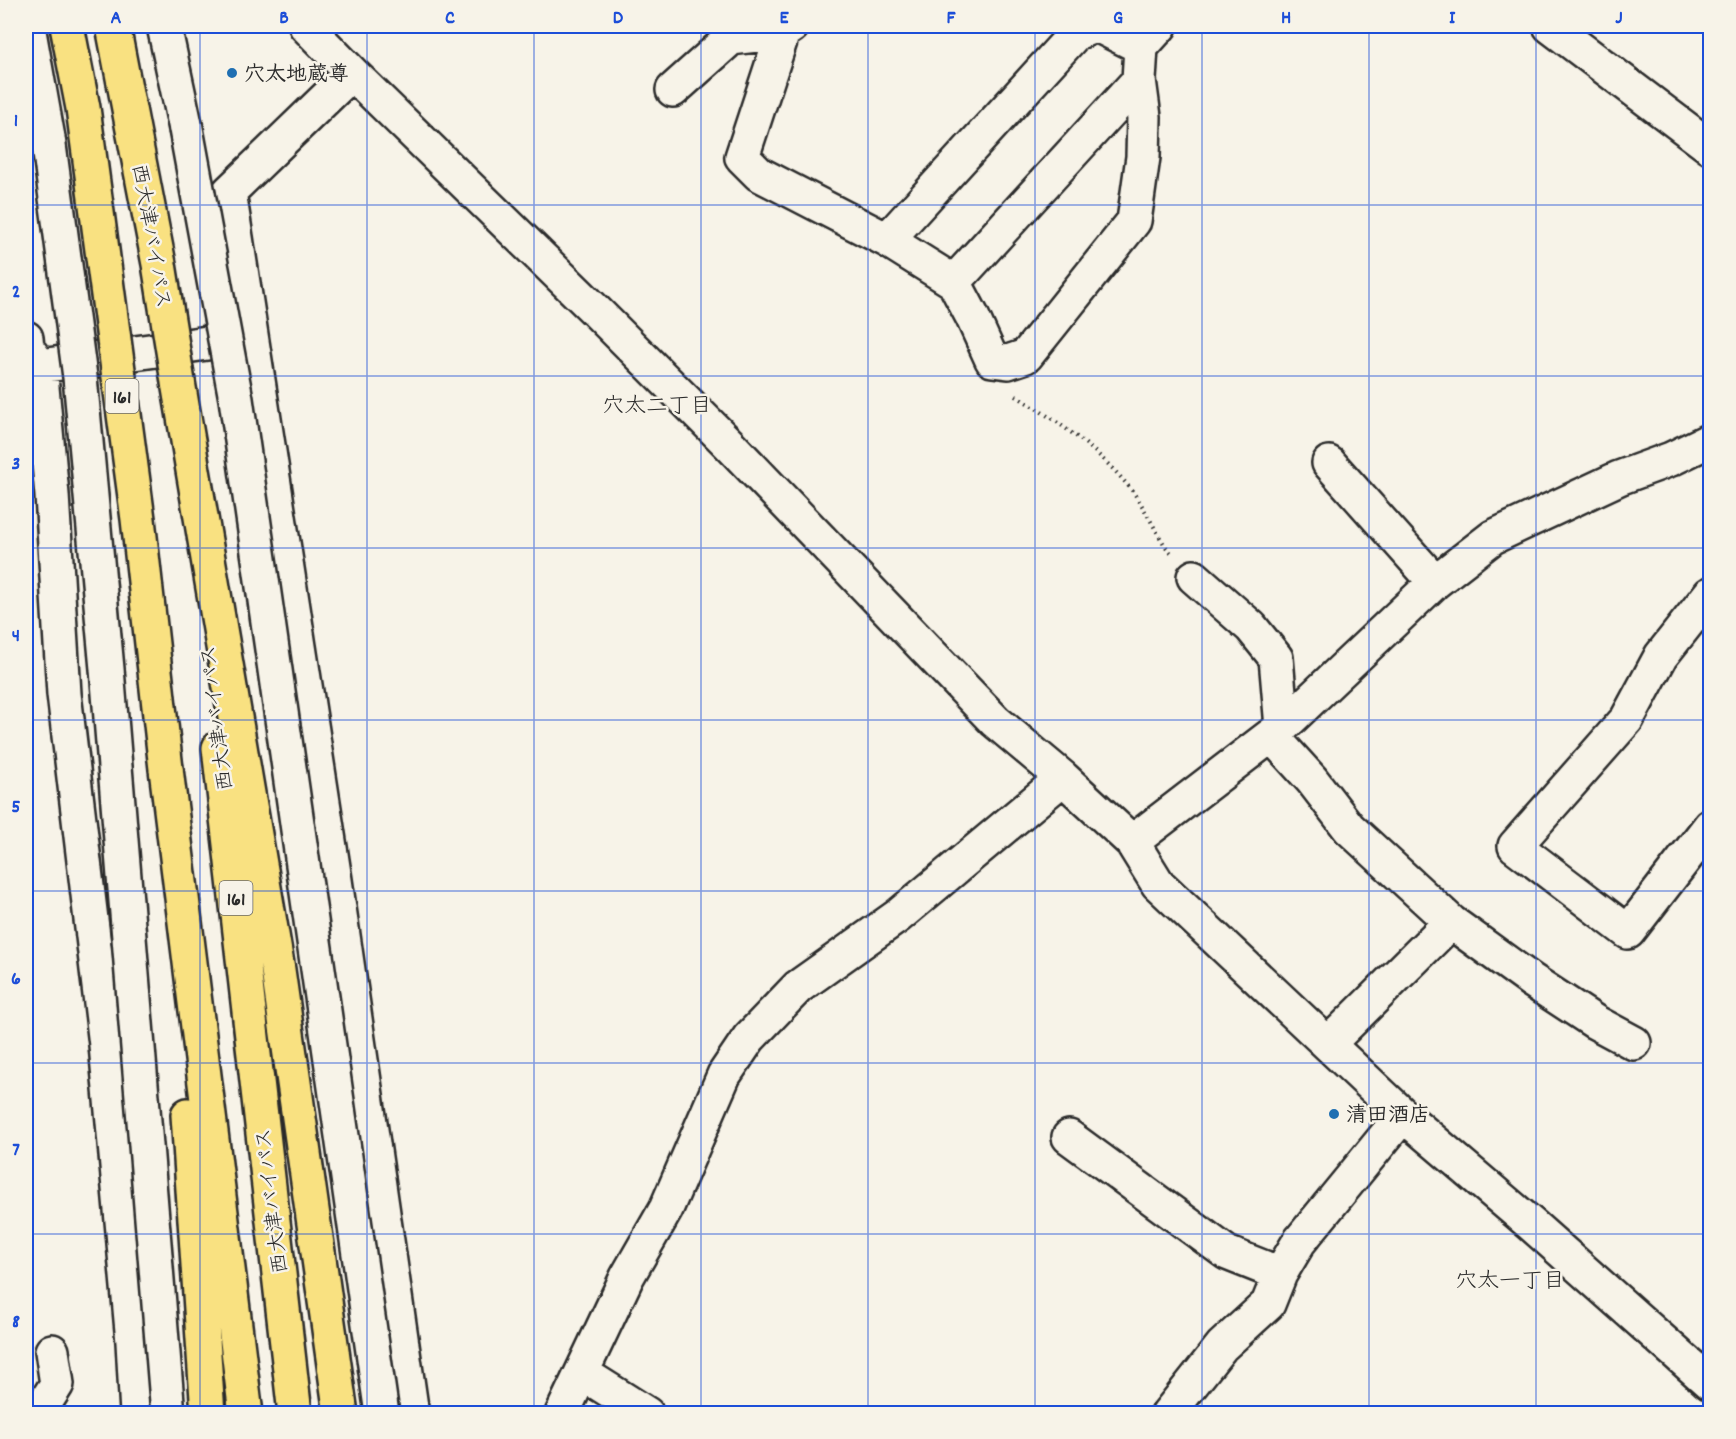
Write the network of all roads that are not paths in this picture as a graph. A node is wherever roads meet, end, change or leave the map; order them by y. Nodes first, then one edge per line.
1 (28, 26) edge
2 (67, 26) edge
3 (113, 26) edge
4 (164, 26) edge
5 (306, 26) edge
6 (1094, 26) edge
7 (1099, 26) edge
8 (1550, 26) edge
9 (788, 29) edge
10 (1151, 36) edge
11 (352, 73) junction
12 (1139, 80) junction
13 (673, 90) dead end
14 (1710, 147) edge
15 (887, 240) junction
16 (954, 282) junction
17 (251, 337) junction
18 (30, 350) edge
19 (178, 382) junction
20 (1710, 440) edge
21 (1329, 464) dead end
22 (1194, 577) road end
23 (1435, 582) junction
24 (1710, 594) edge
25 (1277, 731) junction
26 (166, 769) junction
27 (1062, 778) junction
28 (1710, 826) edge
29 (1132, 842) junction
30 (1451, 922) junction
31 (1634, 1043) dead end
32 (1328, 1044) junction
33 (1402, 1115) junction
34 (1069, 1137) dead end
35 (1280, 1274) junction
36 (52, 1351) dead end
37 (582, 1373) junction
38 (1710, 1383) edge
39 (38, 1413) edge
40 (137, 1413) edge
41 (168, 1413) edge
42 (208, 1413) edge
43 (246, 1413) edge
44 (295, 1413) edge
45 (341, 1413) edge
46 (382, 1413) edge
47 (412, 1413) edge
48 (562, 1413) edge
49 (647, 1413) edge
50 (1168, 1413) edge

1 - 41 street, bridge
2 - 26 highway, 161, bridge
3 - 19 highway, 西大津バイパス / 161, bridge
4 - 46 street, bridge
5 - 11 street
6 - 15 street
7 - 10 street
8 - 14 street
9 - 13 street
9 - 15 street
10 - 12 street
11 - 17 street
11 - 27 street
12 - 16 street
12 - 16 street
15 - 16 street
17 - 18 street
17 - 47 street
18 - 40 street
19 - 44 highway, 西大津バイパス / 161
19 - 45 highway
20 - 23 street
21 - 23 street
22 - 25 street
23 - 25 street
24 - 28 street
25 - 29 street
25 - 30 street
26 - 42 highway
26 - 43 highway, 161
27 - 29 street
27 - 37 street
29 - 32 street
30 - 31 street
30 - 32 street
32 - 33 street
33 - 35 street
33 - 38 street
34 - 35 street
35 - 50 street
36 - 39 street
37 - 48 street
37 - 49 street

